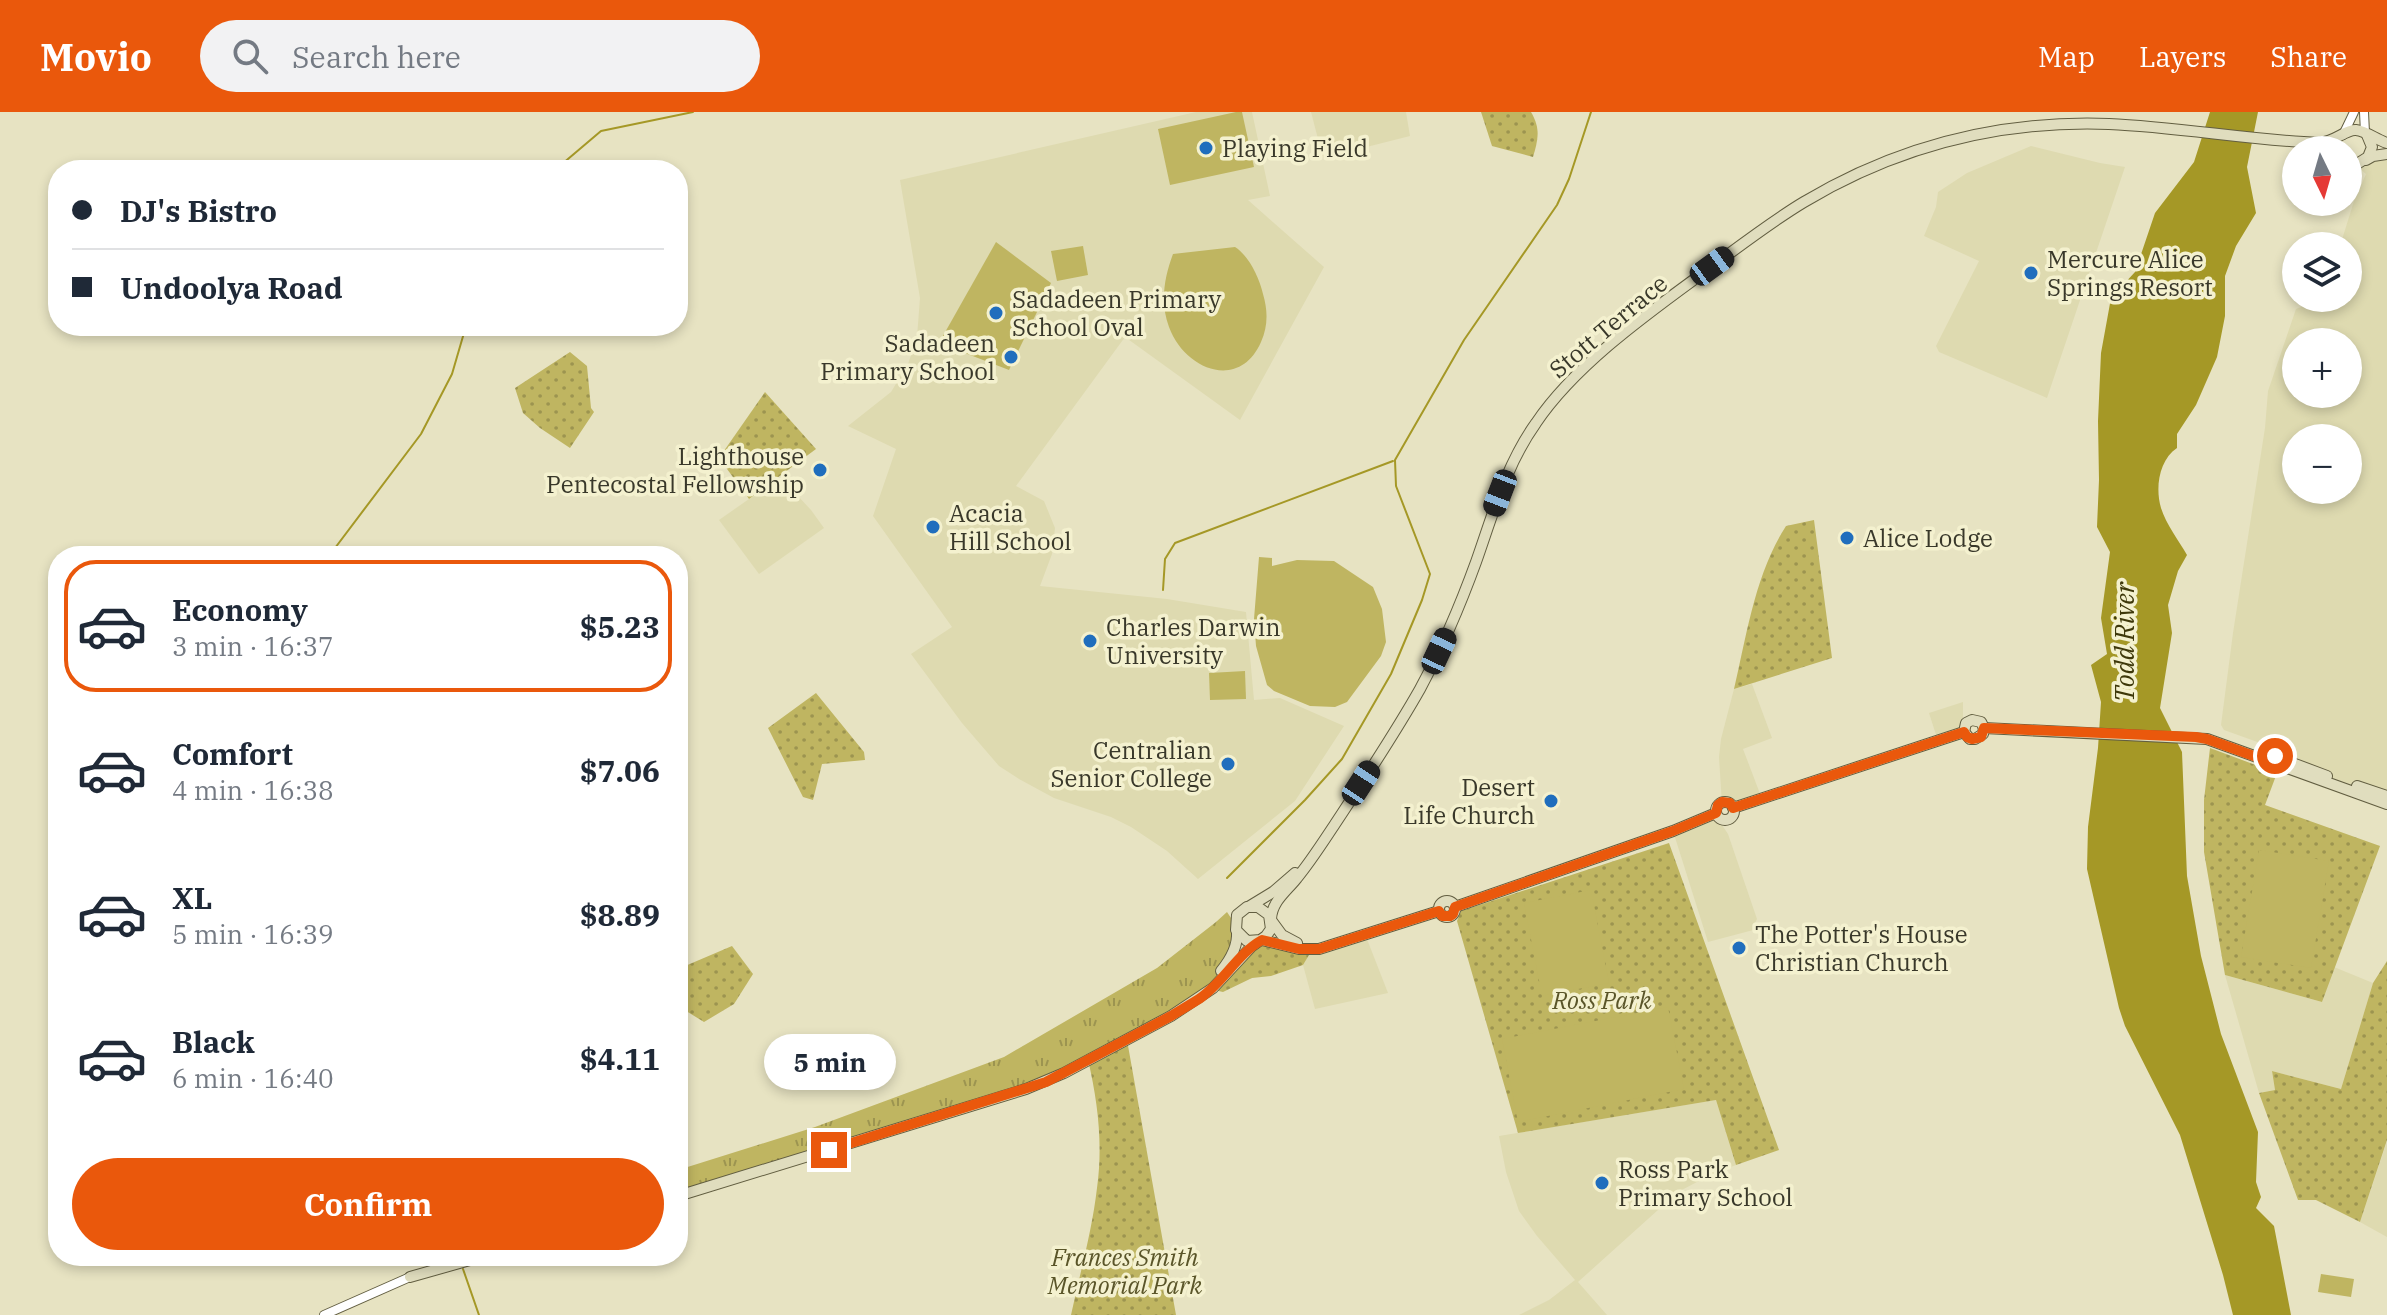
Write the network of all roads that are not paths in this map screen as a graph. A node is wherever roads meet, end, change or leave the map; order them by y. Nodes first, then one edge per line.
1 (2354, 112) edge
2 (2364, 112) edge
3 (2365, 134) junction
4 (2341, 136) joint
5 (2282, 140) edge
6 (2387, 143) edge
7 (2387, 154) edge
8 (2365, 160) junction
9 (2362, 162) edge
10 (2274, 759) junction
11 (2387, 796) edge
12 (2387, 804) edge
13 (1315, 851) junction
14 (1248, 907) junction
15 (1271, 920) junction
16 (1236, 930) junction
17 (1262, 940) junction
18 (1335, 944) junction
19 (1190, 1005) junction
20 (688, 1193) edge
21 (451, 1266) edge
22 (410, 1277) joint
23 (324, 1315) edge

1 - 4 street
2 - 3 street
3 - 4 main road, Stott Terrace
3 - 6 main road
3 - 8 main road
5 - 13 main road, Stott Terrace
7 - 8 main road
8 - 9 main road
10 - 11 main road
10 - 12 main road
10 - 18 main road
13 - 14 main road, Stott Terrace
13 - 15 main road, Stott Terrace
14 - 15 main road
14 - 16 main road
15 - 17 main road
15 - 18 main road
16 - 17 main road
16 - 19 main road
17 - 18 main road
17 - 19 main road
19 - 20 main road
21 - 22 main road
22 - 23 street

